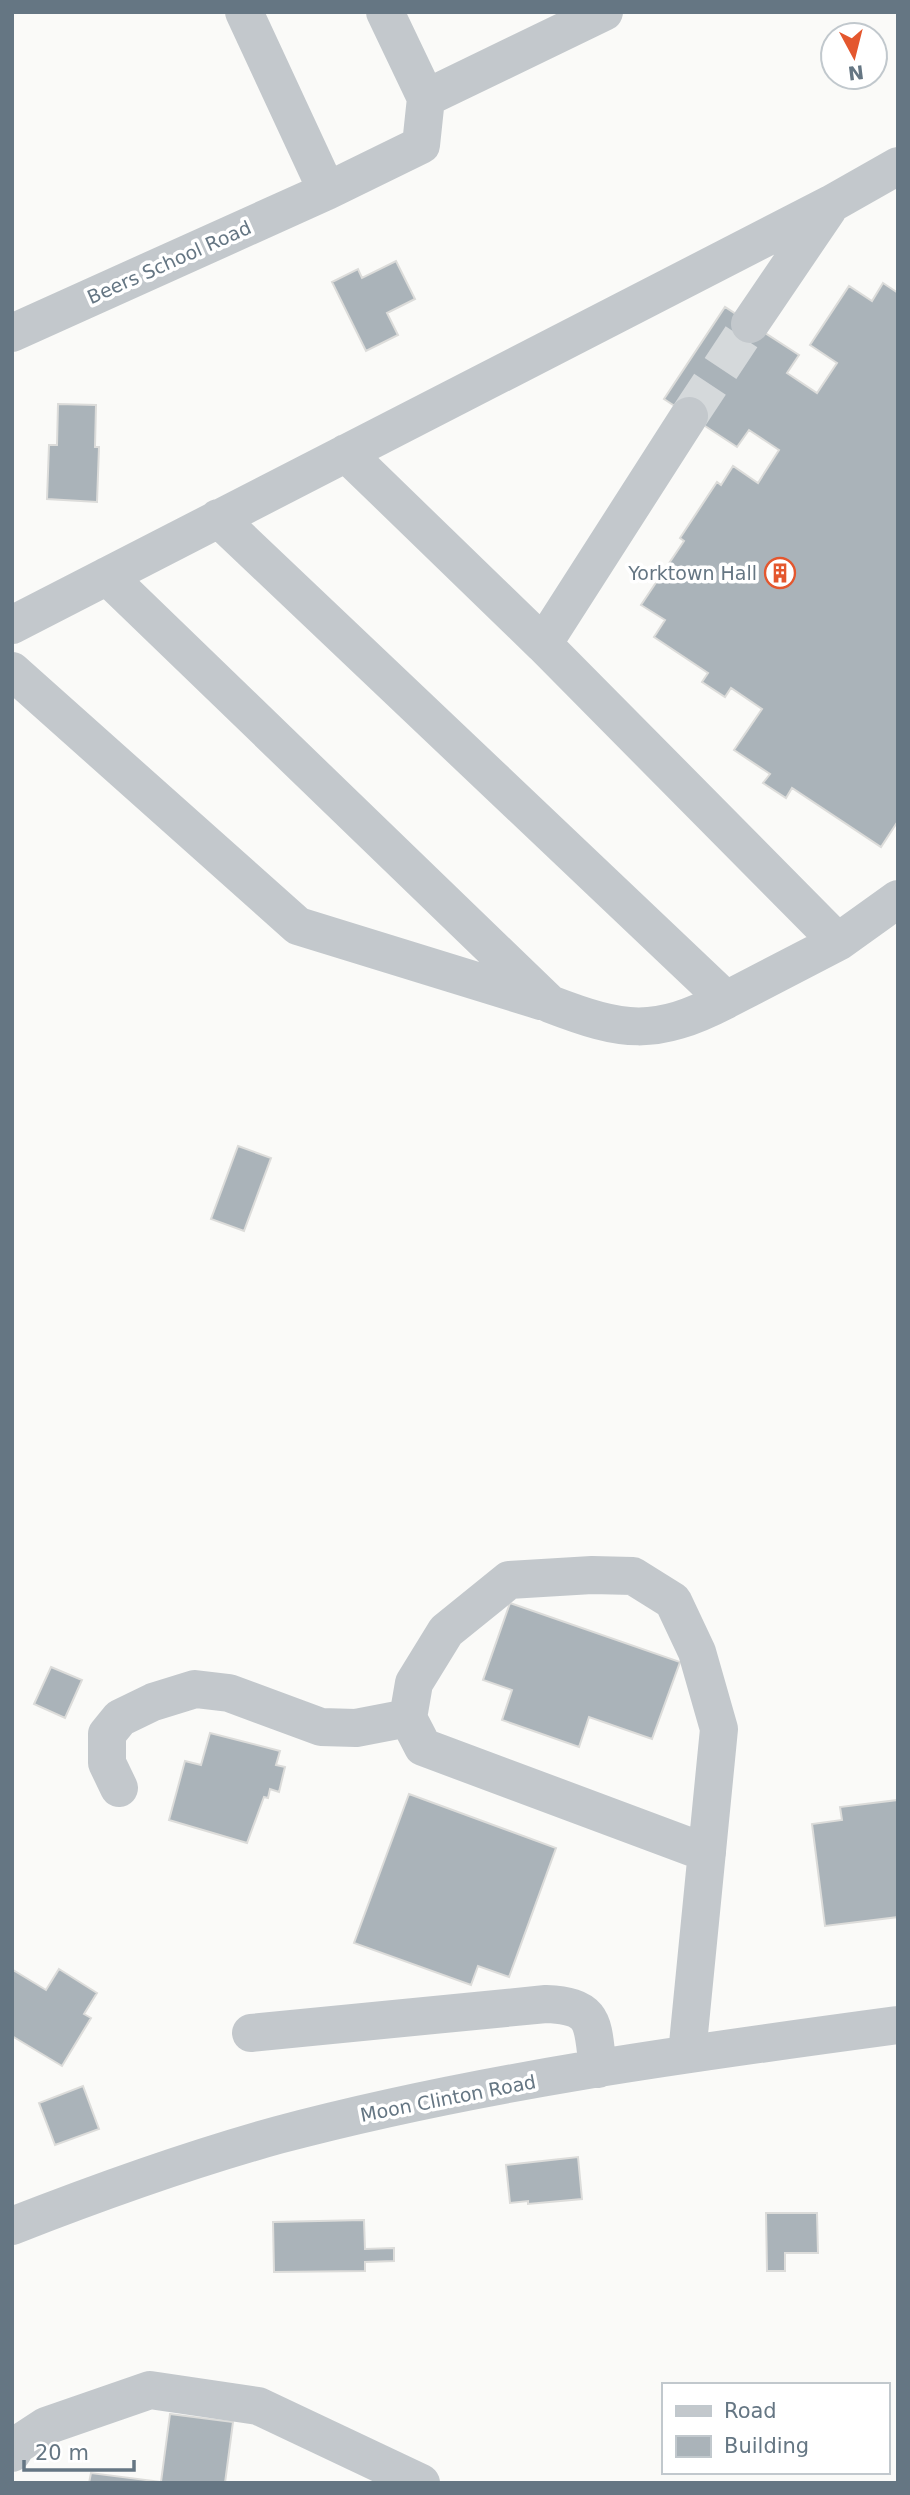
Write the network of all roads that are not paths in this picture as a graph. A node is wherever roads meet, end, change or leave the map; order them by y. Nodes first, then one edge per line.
1 (244, 12) edge
2 (385, 12) edge
3 (604, 12) edge
4 (426, 98) junction
5 (898, 166) edge
6 (327, 191) junction
7 (831, 204) junction
8 (750, 324) tunnel mouth
9 (12, 333) edge
10 (689, 416) tunnel mouth
11 (346, 453) junction
12 (218, 518) junction
13 (107, 576) junction
14 (12, 625) edge
15 (543, 643) junction
16 (12, 671) edge
17 (898, 899) edge
18 (838, 942) junction
19 (726, 1000) junction
20 (550, 1004) junction
21 (408, 1718) junction
22 (119, 1788) dead end
23 (707, 1853) junction
24 (898, 2025) edge
25 (251, 2033) dead end
26 (687, 2054) junction
27 (598, 2069) junction
28 (12, 2226) edge
29 (12, 2453) edge
30 (421, 2483) edge

1 - 6 street
2 - 4 street
3 - 4 street
4 - 6 street, Beers School Road
5 - 7 street
6 - 9 street, Beers School Road
7 - 8 street
7 - 11 street
10 - 15 street
11 - 12 street
11 - 15 street
12 - 13 street
12 - 19 street
13 - 14 street
13 - 20 street
15 - 18 street
16 - 20 street
17 - 18 street
18 - 19 street
19 - 20 street
21 - 22 street
21 - 23 street
21 - 23 street
23 - 26 street
24 - 26 street, Moon Clinton Road
25 - 27 street
26 - 27 street, Moon Clinton Road
27 - 28 street, Moon Clinton Road
29 - 30 street

